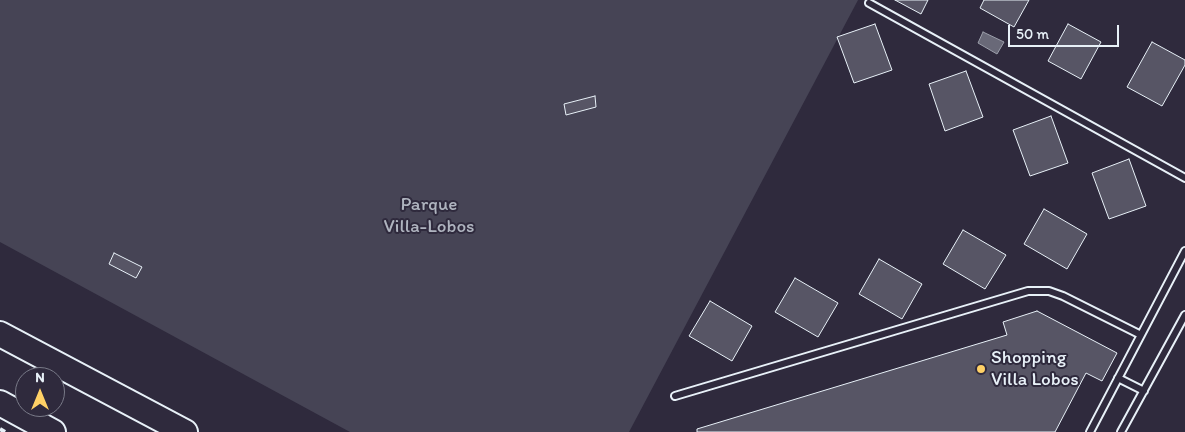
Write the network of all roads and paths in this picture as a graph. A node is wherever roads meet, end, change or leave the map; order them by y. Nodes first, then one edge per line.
1 (869, 3) dead end
2 (1185, 178) edge
3 (1185, 251) edge
4 (1185, 315) edge
5 (0, 334) edge
6 (1141, 335) junction
7 (1118, 378) junction
8 (1144, 391) junction
9 (675, 396) dead end
10 (0, 403) edge
11 (164, 426) edge
12 (53, 432) edge
13 (185, 432) edge
14 (1090, 432) edge
15 (1121, 432) edge

1 - 2 lane
3 - 6 lane
4 - 8 lane
5 - 11 highway
6 - 7 lane
6 - 9 lane
7 - 8 lane
7 - 14 lane
8 - 15 lane
10 - 12 highway
11 - 13 highway

